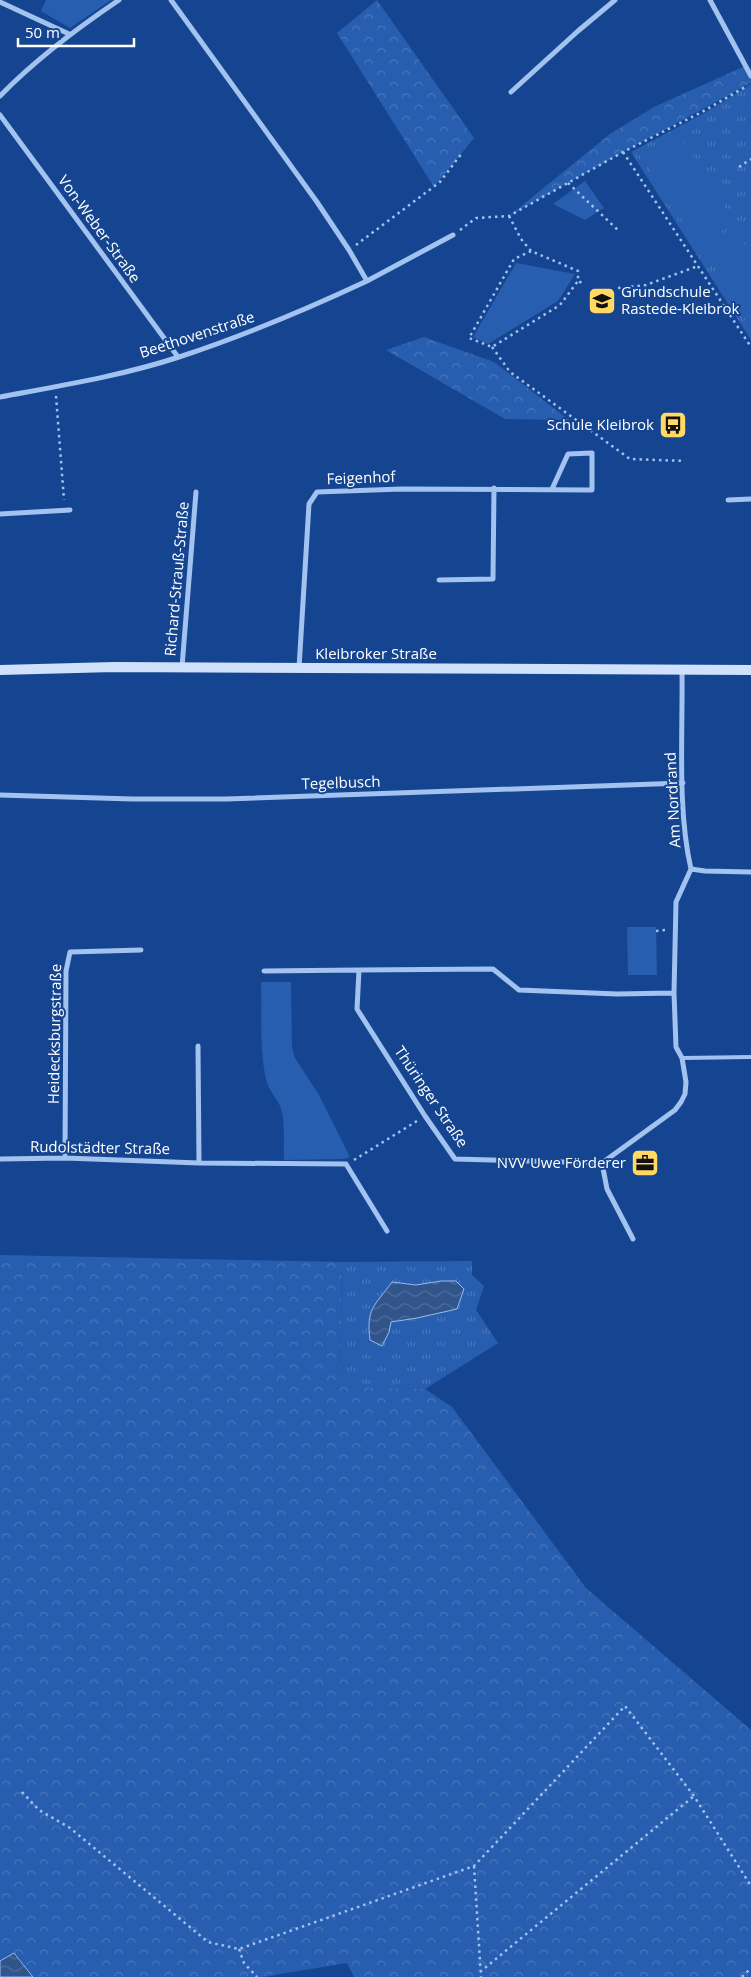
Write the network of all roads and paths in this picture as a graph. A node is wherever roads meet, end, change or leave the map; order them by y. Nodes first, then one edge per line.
1 (119, 0) edge
2 (171, 0) edge
3 (615, 0) edge
4 (710, 0) edge
5 (0, 2) edge
6 (69, 34) junction
7 (751, 76) edge
8 (751, 84) edge
9 (511, 92) dead end
10 (0, 96) edge
11 (0, 115) edge
12 (623, 152) junction
13 (462, 153) dead end
14 (751, 159) edge
15 (738, 167) dead end
16 (568, 182) junction
17 (509, 216) junction
18 (619, 231) dead end
19 (453, 235) joint
20 (349, 250) junction
21 (531, 250) junction
22 (698, 266) junction
23 (366, 281) junction
24 (578, 281) junction
25 (582, 283) dead end
26 (618, 288) dead end
27 (492, 347) junction
28 (751, 347) edge
29 (178, 357) junction
30 (55, 387) junction
31 (0, 397) edge
32 (685, 462) dead end
33 (494, 488) junction
34 (552, 488) junction
35 (196, 492) dead end
36 (751, 499) edge
37 (728, 500) dead end
38 (67, 510) joint
39 (0, 514) edge
40 (439, 580) dead end
41 (182, 668) junction
42 (299, 668) junction
43 (682, 669) junction
44 (0, 670) edge
45 (751, 670) edge
46 (683, 783) junction
47 (0, 794) edge
48 (691, 869) junction
49 (751, 872) edge
50 (141, 950) dead end
51 (359, 970) junction
52 (264, 971) dead end
53 (674, 993) junction
54 (198, 1046) dead end
55 (751, 1056) edge
56 (682, 1058) junction
57 (425, 1116) junction
58 (65, 1158) junction
59 (0, 1159) edge
60 (199, 1163) junction
61 (602, 1163) junction
62 (346, 1164) junction
63 (386, 1231) dead end
64 (632, 1239) dead end
65 (22, 1792) dead end
66 (694, 1796) junction
67 (474, 1866) junction
68 (751, 1886) edge
69 (238, 1949) junction
70 (751, 1968) edge
71 (480, 1972) junction
72 (257, 1977) edge
73 (481, 1977) edge
74 (742, 1977) edge

1 - 6 street
2 - 20 street
3 - 9 street
4 - 7 street
5 - 6 street
6 - 10 street
8 - 12 path
11 - 29 street, Von-Weber-Straße
12 - 16 path
12 - 22 path
13 - 20 path
14 - 15 path
16 - 17 path
16 - 18 path
17 - 19 path
17 - 21 path
19 - 23 street, Beethovenstraße
20 - 23 street
21 - 24 path
21 - 27 path
22 - 26 path
22 - 28 path
23 - 29 street, Beethovenstraße
24 - 25 path
24 - 27 path
27 - 32 path
29 - 30 street, Beethovenstraße
30 - 31 street, Beethovenstraße
30 - 38 path
33 - 34 street, Feigenhof
33 - 40 street
33 - 42 street, Feigenhof
34 - 34 street, Feigenhof
35 - 41 street, Richard-Strauß-Straße
36 - 37 street
38 - 39 street
41 - 42 street, Kleibroker Straße
41 - 44 street, Kleibroker Straße
42 - 43 street, Kleibroker Straße
43 - 45 street, Kleibroker Straße
43 - 46 street, Am Nordrand
46 - 47 street, Tegelbusch
46 - 48 street, Am Nordrand
48 - 49 street, Am Nordrand
48 - 53 street
50 - 58 street, Heidecksburgstraße
51 - 52 street
51 - 53 street
51 - 57 street, Thüringer Straße
53 - 56 street
54 - 60 street
55 - 56 lane
56 - 61 street
57 - 61 street, Thüringer Straße
57 - 62 path
58 - 59 street, Rudolstädter Straße
58 - 60 street, Rudolstädter Straße
60 - 62 street, Rudolstädter Straße
61 - 64 street
62 - 63 street
65 - 69 path
66 - 67 path
66 - 68 path
66 - 71 path
67 - 69 path
67 - 71 path
69 - 72 path
70 - 74 path
71 - 73 path

